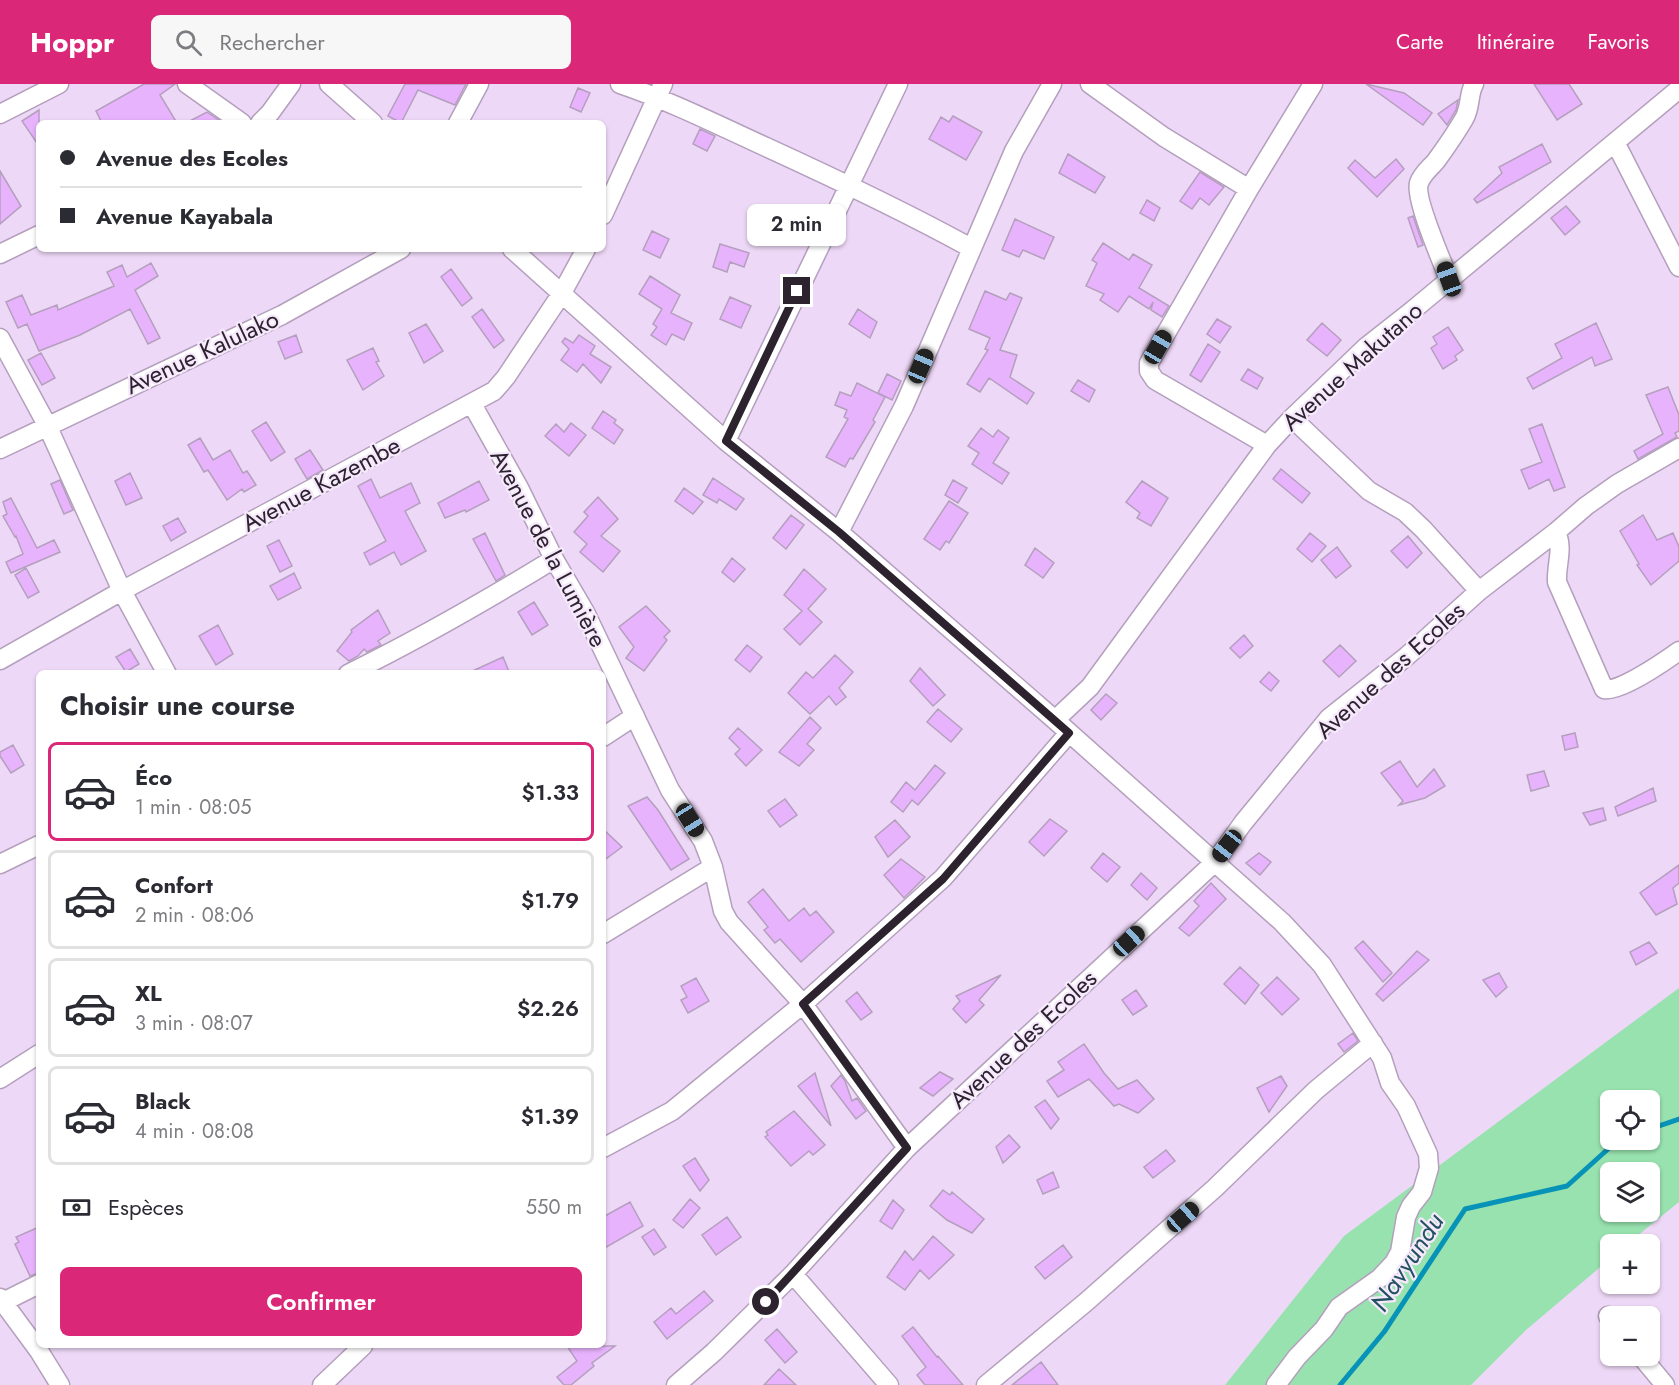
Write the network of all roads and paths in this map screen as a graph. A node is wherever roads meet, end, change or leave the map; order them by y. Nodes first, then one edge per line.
1 (59, 84) edge
2 (187, 84) edge
3 (291, 84) edge
4 (329, 84) edge
5 (479, 84) edge
6 (620, 84) edge
7 (898, 84) edge
8 (1052, 84) edge
9 (1090, 84) edge
10 (1313, 84) edge
11 (1474, 84) edge
12 (1679, 89) edge
13 (660, 90) edge
14 (0, 114) edge
15 (238, 120) edge
16 (263, 120) edge
17 (370, 120) edge
18 (460, 120) edge
19 (1616, 142) junction
20 (848, 184) junction
21 (1249, 189) junction
22 (606, 208) edge
23 (36, 236) edge
24 (971, 248) junction
25 (396, 252) edge
26 (515, 252) edge
27 (584, 252) edge
28 (0, 254) edge
29 (1679, 267) edge
30 (1449, 279) junction
31 (562, 293) junction
32 (0, 338) edge
33 (472, 404) junction
34 (1292, 418) junction
35 (47, 425) junction
36 (726, 441) junction
37 (1267, 445) junction
38 (1679, 448) edge
39 (0, 449) edge
40 (839, 532) junction
41 (1556, 532) junction
42 (555, 559) junction
43 (122, 591) junction
44 (1479, 591) junction
45 (1679, 651) edge
46 (0, 660) edge
47 (165, 670) edge
48 (356, 670) edge
49 (635, 716) junction
50 (1055, 720) junction
51 (1069, 733) junction
52 (606, 735) edge
53 (36, 846) edge
54 (1215, 862) junction
55 (0, 864) edge
56 (713, 867) junction
57 (606, 932) edge
58 (803, 1004) junction
59 (1373, 1043) junction
60 (36, 1056) edge
61 (0, 1079) edge
62 (606, 1146) edge
63 (907, 1148) junction
64 (794, 1274) junction
65 (36, 1286) edge
66 (3, 1306) edge
67 (36, 1347) edge
68 (37, 1348) edge
69 (361, 1348) edge
70 (1649, 1366) edge
71 (60, 1385) edge
72 (322, 1385) edge
73 (676, 1385) edge
74 (889, 1385) edge
75 (986, 1385) edge
76 (1276, 1385) edge
77 (1665, 1385) edge

1 - 14 street
2 - 15 street
3 - 16 street
4 - 17 street
5 - 18 street
6 - 13 street
7 - 20 street
8 - 24 street
9 - 21 street
10 - 21 street
11 - 30 street
12 - 19 street, Avenue Makutano
13 - 20 street
13 - 22 street
19 - 29 street
19 - 30 street, Avenue Makutano
20 - 24 street
20 - 36 street
21 - 37 street
23 - 28 street
24 - 40 street
25 - 35 street, Avenue Kalulako
26 - 31 street
27 - 31 street, Avenue Kazembe
30 - 34 street, Avenue Makutano
31 - 33 street, Avenue Kazembe
31 - 36 street
32 - 35 street
33 - 42 street, Avenue de la Lumière
33 - 43 street, Avenue Kazembe
34 - 37 street, Avenue Makutano
34 - 44 street
35 - 39 street, Avenue Kalulako
35 - 43 street
36 - 40 street
37 - 50 street, Avenue Makutano
38 - 41 street, Avenue des Ecoles
40 - 50 street
41 - 44 street, Avenue des Ecoles
41 - 45 street
42 - 48 street
42 - 49 street, Avenue de la Lumière
43 - 46 street, Avenue Kazembe
43 - 47 street
44 - 54 street, Avenue des Ecoles
49 - 52 street
49 - 56 street, Avenue de la Lumière
50 - 51 street
51 - 54 street
51 - 58 street
53 - 55 street
54 - 59 street
54 - 63 street, Avenue des Ecoles
56 - 57 street
56 - 58 street, Avenue de la Lumière
58 - 62 street
58 - 63 street, Avenue de la Lumière
59 - 75 street
59 - 76 street
60 - 61 street
63 - 64 street, Avenue des Ecoles
64 - 73 street, Avenue des Ecoles
64 - 74 street
65 - 66 street
66 - 67 street
68 - 71 street
69 - 72 street
70 - 77 street

